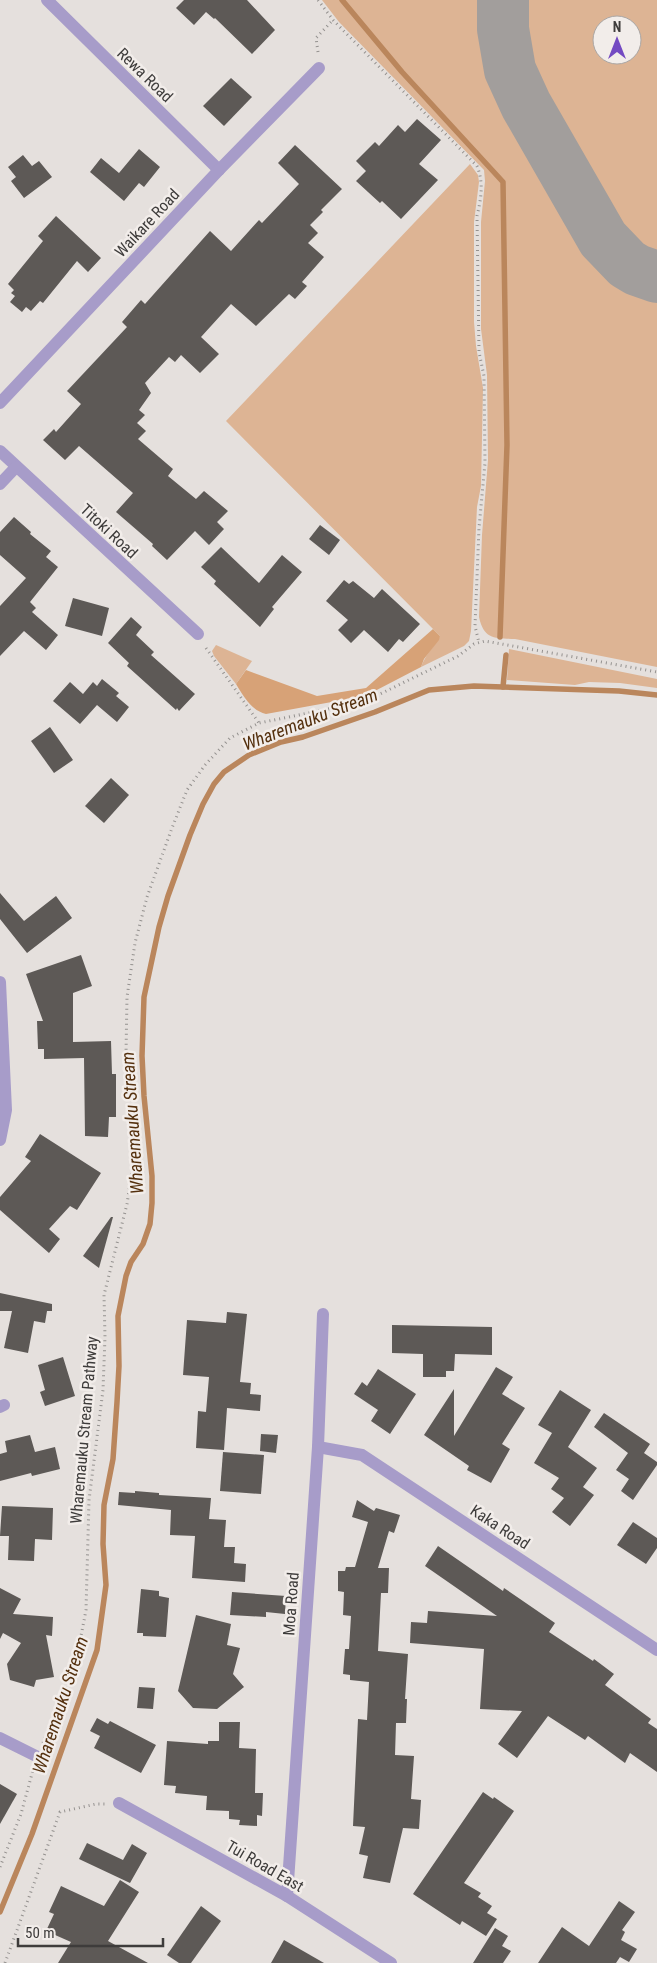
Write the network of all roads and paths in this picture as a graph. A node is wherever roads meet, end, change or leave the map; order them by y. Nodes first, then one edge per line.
1 (318, 0) edge
2 (48, 1) edge
3 (333, 20) junction
4 (320, 68) joint
5 (219, 170) junction
6 (0, 403) edge
7 (0, 451) edge
8 (16, 467) junction
9 (0, 484) edge
10 (198, 634) joint
11 (479, 642) junction
12 (657, 672) edge
13 (259, 723) junction
14 (0, 982) edge
15 (0, 1140) edge
16 (323, 1314) dead end
17 (318, 1447) junction
18 (657, 1650) edge
19 (0, 1738) edge
20 (38, 1757) junction
21 (119, 1803) joint
22 (0, 1868) edge
23 (287, 1896) junction
24 (5, 1963) edge
25 (391, 1963) edge

1 - 3 path
2 - 5 street, Rewa Road
3 - 4 path
3 - 11 path
4 - 5 street, Waikare Road
5 - 6 street, Waikare Road
7 - 8 street, Titoki Road
8 - 9 street
8 - 10 street, Titoki Road
10 - 13 path
11 - 12 path
11 - 13 path, Wharemauku Stream Pathway
13 - 20 path, Wharemauku Stream Pathway
14 - 15 street
16 - 17 street, Moa Road
17 - 18 street, Kaka Road
17 - 23 street, Moa Road
19 - 20 street
20 - 22 path, Wharemauku Stream Pathway
21 - 23 street, Tui Road East
21 - 24 path
23 - 25 street, Tui Road East

